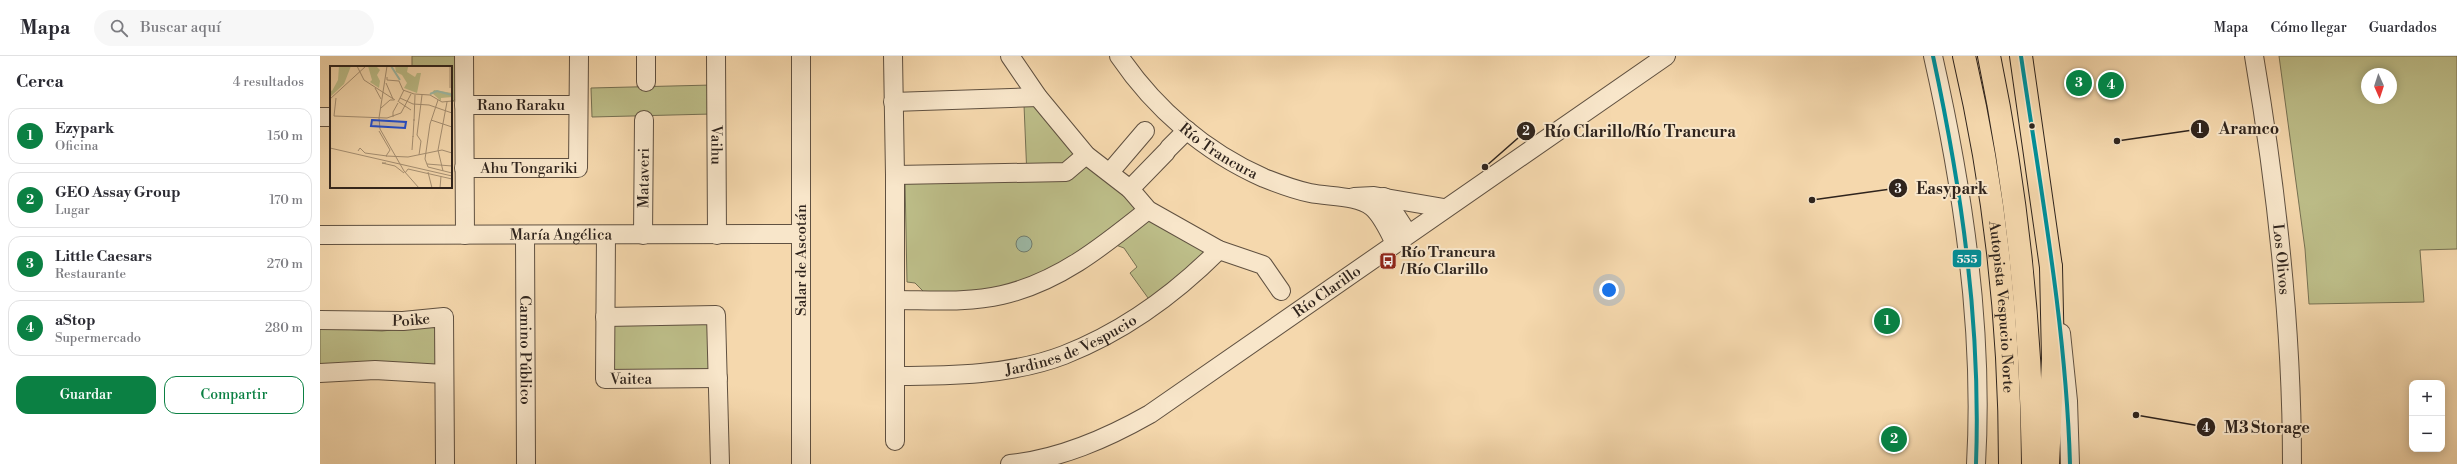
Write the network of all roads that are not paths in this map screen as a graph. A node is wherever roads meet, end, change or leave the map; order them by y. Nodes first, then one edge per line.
1 (464, 56) edge
2 (579, 56) edge
3 (646, 56) edge
4 (716, 56) edge
5 (801, 56) edge
6 (892, 56) edge
7 (1010, 56) edge
8 (1119, 56) edge
9 (1666, 56) edge
10 (1933, 56) edge
11 (1964, 56) edge
12 (1989, 56) edge
13 (2021, 56) edge
14 (2254, 56) edge
15 (646, 82) dead end
16 (1038, 97) junction
17 (893, 102) junction
18 (578, 106) junction
19 (1164, 111) junction
20 (460, 113) edge
21 (644, 120) dead end
22 (1187, 130) junction
23 (1086, 155) junction
24 (464, 168) junction
25 (1110, 172) junction
26 (895, 175) junction
27 (1130, 188) junction
28 (1384, 197) junction
29 (1347, 198) junction
30 (1444, 208) junction
31 (1148, 210) junction
32 (801, 234) junction
33 (320, 235) edge
34 (465, 235) junction
35 (525, 235) junction
36 (606, 235) junction
37 (643, 235) junction
38 (717, 235) junction
39 (1402, 238) junction
40 (1220, 250) junction
41 (2051, 267) junction
42 (1281, 291) dead end
43 (895, 300) junction
44 (606, 317) junction
45 (320, 320) edge
46 (320, 373) edge
47 (444, 374) junction
48 (896, 376) junction
49 (718, 378) junction
50 (895, 441) dead end
51 (1043, 462) edge
52 (445, 464) edge
53 (526, 464) edge
54 (720, 464) edge
55 (801, 464) edge
56 (1010, 464) edge
57 (1976, 464) edge
58 (2010, 464) edge
59 (2033, 464) edge
60 (2048, 464) edge
61 (2070, 464) edge
62 (2292, 464) edge

1 - 20 street
2 - 18 street, Ahu Tongariki
3 - 15 street
4 - 38 street, Vaihu
5 - 32 street, Salar de Ascotán
6 - 17 street
7 - 16 street
8 - 19 street, Río Trancura
9 - 30 street, Río Clarillo
10 - 57 street
11 - 58 main road, Autopista Vespucio Norte
12 - 59 main road, Autopista Vespucio Norte
13 - 41 main road
14 - 62 street, Los Olivos
16 - 17 street
16 - 23 street
17 - 26 street
18 - 20 street, Rano Raraku
18 - 24 street, Ahu Tongariki
19 - 22 street, Río Trancura
19 - 25 street
20 - 24 street
21 - 37 street, Mataveri
22 - 27 street
22 - 29 street, Río Trancura
23 - 25 street
23 - 26 street
24 - 34 street
25 - 27 street
26 - 43 street
27 - 31 street
28 - 29 street, Río Trancura
28 - 30 street, Río Trancura
28 - 39 street
29 - 39 street, Río Trancura
30 - 39 street, Río Clarillo
31 - 40 street
31 - 43 street
32 - 38 street, María Angélica
32 - 55 street, Salar de Ascotán
33 - 34 street, María Angélica
34 - 35 street, María Angélica
35 - 36 street, María Angélica
35 - 53 street, Camino Público
36 - 37 street, María Angélica
36 - 44 street, Vaitea
37 - 38 street, María Angélica
39 - 51 street, Río Clarillo
40 - 42 street
40 - 48 street, Jardines de Vespucio
41 - 60 main road
41 - 61 street
43 - 48 street
44 - 49 street
44 - 49 street, Vaitea
45 - 47 street, Poike
46 - 47 street
47 - 52 street, Poike
48 - 50 street
49 - 54 street
51 - 56 street, Río Clarillo

